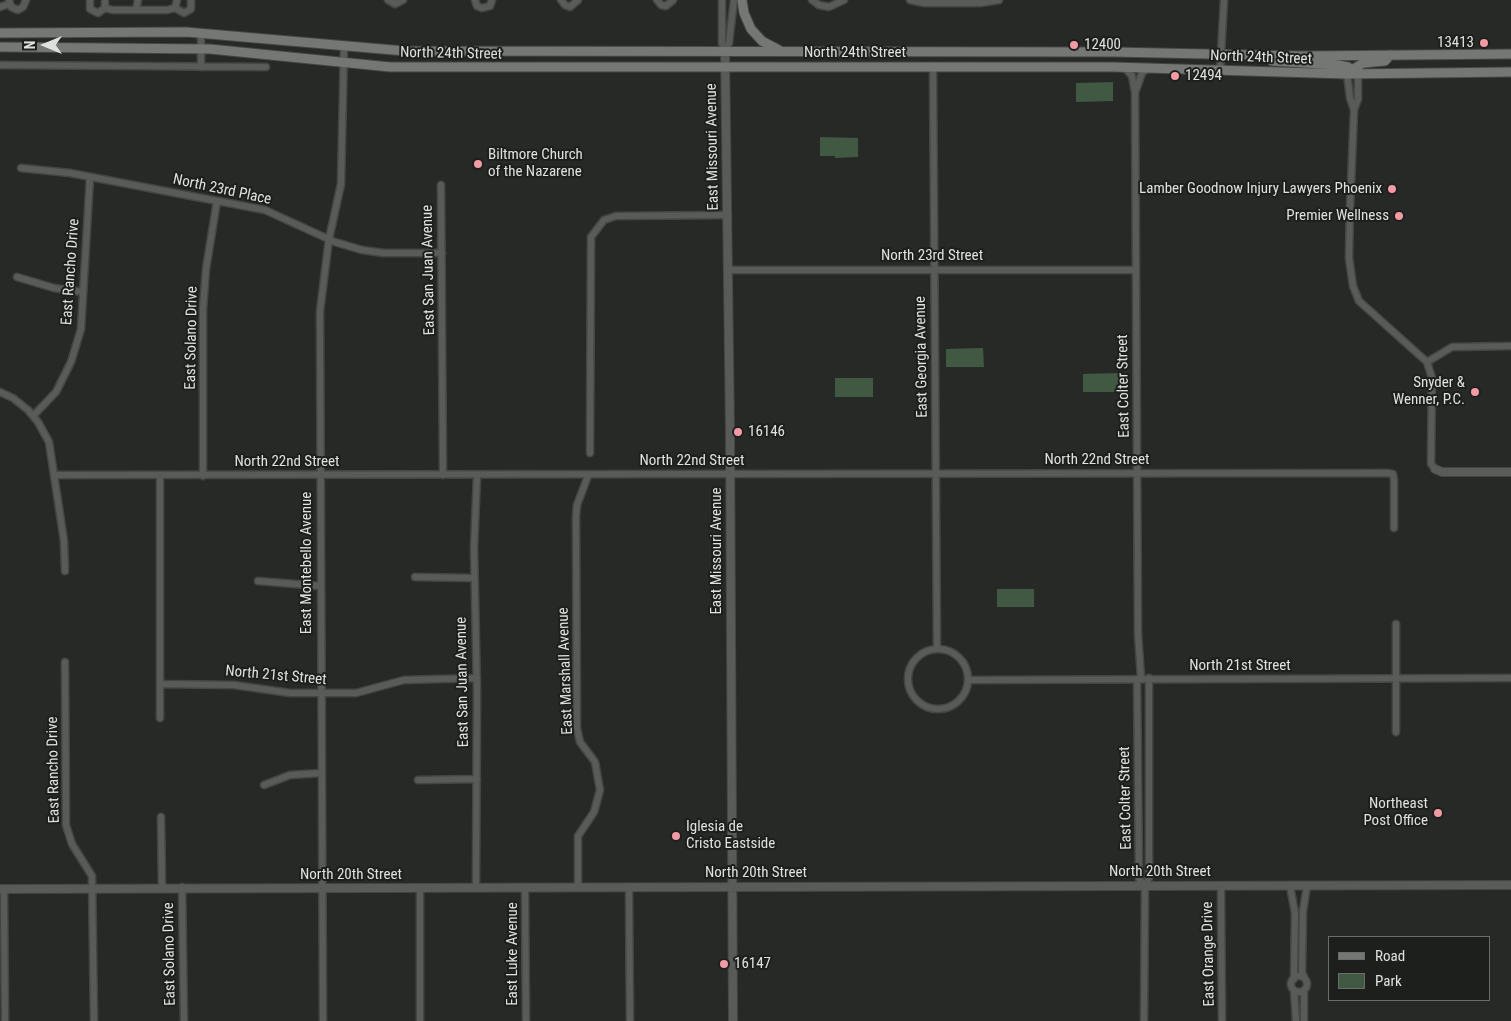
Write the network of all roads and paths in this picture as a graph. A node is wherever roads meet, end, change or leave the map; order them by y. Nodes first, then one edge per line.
1 (26, 0) edge
2 (90, 0) edge
3 (105, 0) edge
4 (138, 0) edge
5 (177, 0) edge
6 (191, 0) edge
7 (388, 0) edge
8 (402, 0) edge
9 (475, 0) edge
10 (492, 0) edge
11 (561, 0) edge
12 (578, 0) edge
13 (657, 0) edge
14 (673, 0) edge
15 (722, 0) edge
16 (734, 0) edge
17 (742, 0) edge
18 (812, 0) edge
19 (844, 0) edge
20 (910, 0) edge
21 (999, 0) edge
22 (1224, 0) edge
23 (9, 2) edge
24 (0, 7) edge
25 (105, 8) junction
26 (176, 8) junction
27 (136, 10) junction
28 (0, 33) edge
29 (201, 33) junction
30 (0, 47) edge
31 (344, 47) junction
32 (201, 48) junction
33 (513, 52) junction
34 (725, 52) junction
35 (784, 52) junction
36 (1511, 54) edge
37 (1390, 55) junction
38 (1220, 56) junction
39 (343, 63) junction
40 (0, 65) edge
41 (933, 66) junction
42 (200, 67) junction
43 (266, 67) dead end
44 (725, 67) junction
45 (1124, 67) junction
46 (513, 68) junction
47 (1148, 68) junction
48 (1220, 71) junction
49 (1352, 72) junction
50 (1511, 72) edge
51 (1135, 93) junction
52 (1354, 110) junction
53 (21, 168) dead end
54 (90, 177) junction
55 (441, 185) dead end
56 (218, 201) junction
57 (728, 215) junction
58 (329, 239) junction
59 (442, 253) junction
60 (933, 268) junction
61 (728, 270) junction
62 (1136, 270) junction
63 (17, 277) dead end
64 (83, 292) junction
65 (1511, 346) edge
66 (1427, 362) junction
67 (0, 392) edge
68 (33, 416) junction
69 (590, 453) dead end
70 (1434, 469) joint
71 (1511, 472) edge
72 (730, 474) junction
73 (1138, 474) junction
74 (55, 475) junction
75 (443, 475) junction
76 (935, 475) junction
77 (160, 476) junction
78 (204, 476) junction
79 (319, 476) junction
80 (477, 476) junction
81 (588, 476) junction
82 (1394, 528) dead end
83 (65, 571) dead end
84 (415, 577) dead end
85 (474, 578) junction
86 (258, 581) dead end
87 (320, 586) junction
88 (1396, 624) dead end
89 (937, 649) junction
90 (65, 662) dead end
91 (477, 678) junction
92 (1139, 678) junction
93 (1149, 678) junction
94 (1396, 678) junction
95 (1511, 678) edge
96 (968, 680) junction
97 (162, 684) junction
98 (320, 694) junction
99 (160, 718) dead end
100 (1396, 732) dead end
101 (321, 773) junction
102 (477, 779) junction
103 (418, 780) dead end
104 (264, 785) dead end
105 (161, 817) dead end
106 (1511, 885) edge
107 (578, 886) junction
108 (733, 886) junction
109 (1145, 886) junction
110 (1221, 886) junction
111 (1290, 886) junction
112 (1307, 886) junction
113 (182, 887) junction
114 (525, 887) junction
115 (629, 887) junction
116 (93, 888) junction
117 (162, 888) junction
118 (322, 888) junction
119 (420, 888) junction
120 (476, 888) junction
121 (2, 889) edge
122 (1294, 978) junction
123 (1305, 979) junction
124 (1304, 990) junction
125 (1294, 991) junction
126 (6, 1021) edge
127 (94, 1021) edge
128 (184, 1021) edge
129 (323, 1021) edge
130 (420, 1021) edge
131 (526, 1021) edge
132 (630, 1021) edge
133 (733, 1021) edge
134 (1144, 1021) edge
135 (1222, 1021) edge
136 (1296, 1021) edge
137 (1304, 1021) edge

1 - 23 street
2 - 25 street
3 - 25 street
4 - 27 street
5 - 26 street
6 - 26 street
7 - 8 street
9 - 10 street
11 - 12 street
13 - 14 street
15 - 34 street
16 - 34 street
17 - 35 main road
18 - 19 street
20 - 21 street
22 - 38 street
23 - 24 street
25 - 27 street
26 - 27 street
28 - 29 main road, North 24th Street
29 - 31 main road, North 24th Street
29 - 32 street
30 - 32 main road, North 24th Street
31 - 33 main road, North 24th Street
31 - 39 street, East Montebello Avenue
32 - 39 main road, North 24th Street
32 - 42 street
33 - 34 main road, North 24th Street
33 - 46 main road
34 - 35 main road, North 24th Street
34 - 44 street, East Missouri Avenue
35 - 38 main road, North 24th Street
36 - 37 main road, North 24th Street
37 - 38 main road, North 24th Street
37 - 49 main road
38 - 48 street
38 - 49 main road
39 - 46 main road, North 24th Street
39 - 58 street, East Montebello Avenue
40 - 42 street
41 - 44 main road, North 24th Street
41 - 45 main road, North 24th Street
41 - 60 street, East Georgia Avenue
42 - 43 street
44 - 46 main road, North 24th Street
44 - 57 street, East Missouri Avenue
45 - 47 main road, North 24th Street
45 - 51 street, East Colter Street
47 - 48 main road, North 24th Street
47 - 51 street, East Colter Street
48 - 49 main road, North 24th Street
49 - 50 main road, North 24th Street
49 - 52 street
49 - 52 street
51 - 62 street, East Colter Street
52 - 66 street
53 - 54 street, North 23rd Place
54 - 56 street, North 23rd Place
54 - 64 street, East Rancho Drive
55 - 59 street, East San Juan Avenue
56 - 58 street, North 23rd Place
56 - 78 street, East Solano Drive
57 - 61 street, East Missouri Avenue
57 - 69 street
58 - 59 street, North 23rd Place
58 - 79 street, East Montebello Avenue
59 - 75 street, East San Juan Avenue
60 - 61 street, North 23rd Street
60 - 62 street, North 23rd Street
60 - 76 street, East Georgia Avenue
61 - 72 street, East Missouri Avenue
62 - 73 street, East Colter Street
63 - 64 street
64 - 68 street, East Rancho Drive
65 - 66 street
66 - 70 street
67 - 68 street
68 - 74 street
70 - 71 street
72 - 76 street, North 22nd Street
72 - 81 street, North 22nd Street
72 - 108 street, East Missouri Avenue
73 - 76 street, North 22nd Street
73 - 82 street, North 22nd Street
73 - 92 street, East Colter Street
74 - 77 street, North 22nd Street
74 - 83 street
75 - 79 street, North 22nd Street
75 - 80 street, North 22nd Street
76 - 89 street, East Georgia Avenue
77 - 78 street, North 22nd Street
77 - 97 street
78 - 79 street, North 22nd Street
79 - 87 street, East Montebello Avenue
80 - 81 street, North 22nd Street
80 - 85 street, East San Juan Avenue
81 - 107 street, East Marshall Avenue
84 - 85 street
85 - 91 street, East San Juan Avenue
86 - 87 street
87 - 98 street, East Montebello Avenue
88 - 94 street
89 - 96 street
89 - 96 street
90 - 116 street, East Rancho Drive
91 - 98 street, North 21st Street
91 - 102 street, East San Juan Avenue
92 - 93 street, North 21st Street
92 - 96 street, North 21st Street
92 - 109 street, East Colter Street
93 - 94 street, North 21st Street
93 - 109 street, East Colter Street
94 - 95 street, North 21st Street
94 - 100 street
97 - 98 street, North 21st Street
97 - 99 street
98 - 101 street, East Montebello Avenue
101 - 104 street
101 - 118 street, East Montebello Avenue
102 - 103 street
102 - 120 street, East San Juan Avenue
105 - 117 street, East Solano Drive
106 - 112 street, North 20th Street
107 - 114 street, North 20th Street
107 - 115 street, North 20th Street
108 - 109 street, North 20th Street
108 - 115 street, North 20th Street
108 - 133 street, East Missouri Avenue
109 - 110 street, North 20th Street
109 - 134 street, East Colter Street
110 - 111 street, North 20th Street
110 - 135 street, East Orange Drive
111 - 112 street, North 20th Street
111 - 122 street
112 - 123 street
113 - 117 street, North 20th Street
113 - 118 street, North 20th Street
113 - 128 street, East Solano Drive
114 - 120 street, North 20th Street
114 - 131 street, East Luke Avenue
115 - 132 street
116 - 117 street, North 20th Street
116 - 121 street, North 20th Street
116 - 127 street, East Rancho Drive
118 - 119 street, North 20th Street
118 - 129 street, East Montebello Avenue
119 - 120 street, North 20th Street
119 - 130 street
121 - 126 street
122 - 123 street
122 - 125 street
123 - 124 street
124 - 125 street
124 - 137 street
125 - 136 street

